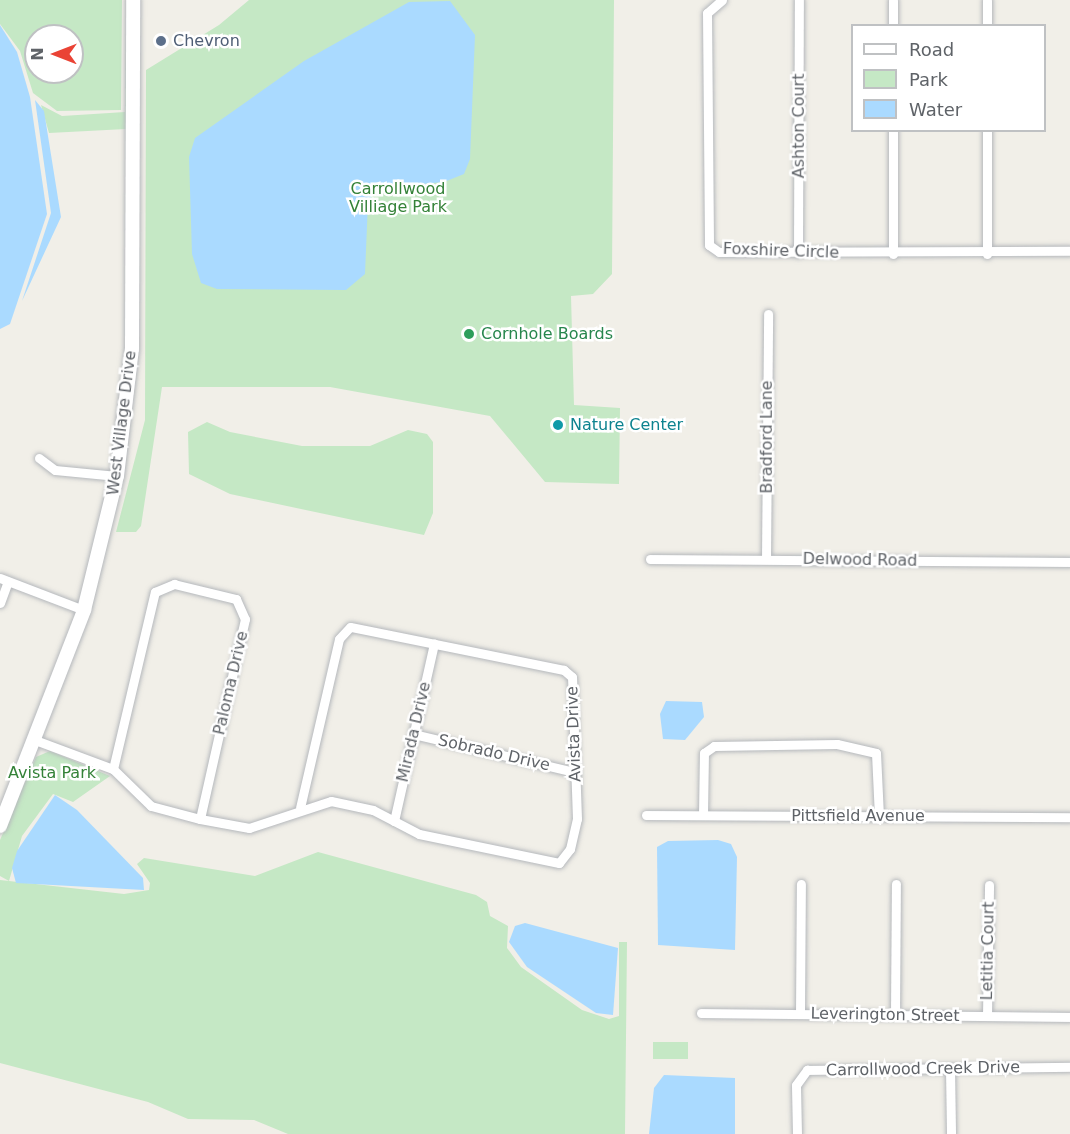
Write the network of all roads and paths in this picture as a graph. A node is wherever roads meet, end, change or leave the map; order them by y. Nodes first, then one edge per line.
1 (133, 0) edge
2 (722, 0) edge
3 (799, 0) edge
4 (893, 0) edge
5 (987, 0) edge
6 (893, 24) edge
7 (987, 24) edge
8 (893, 132) edge
9 (987, 132) edge
10 (1070, 251) edge
11 (798, 253) junction
12 (892, 254) junction
13 (987, 254) junction
14 (768, 314) dead end
15 (39, 458) dead end
16 (117, 476) junction
17 (650, 559) dead end
18 (766, 560) junction
19 (1070, 562) edge
20 (4, 580) edge
21 (0, 603) edge
22 (84, 610) junction
23 (434, 643) junction
24 (413, 734) junction
25 (35, 740) junction
26 (113, 769) junction
27 (574, 772) junction
28 (300, 808) junction
29 (646, 815) dead end
30 (703, 815) junction
31 (879, 816) junction
32 (1070, 817) edge
33 (200, 819) junction
34 (394, 820) junction
35 (0, 826) edge
36 (801, 884) dead end
37 (896, 884) dead end
38 (989, 885) dead end
39 (701, 1013) dead end
40 (800, 1014) junction
41 (895, 1016) junction
42 (987, 1016) junction
43 (1070, 1017) edge
44 (1070, 1066) edge
45 (950, 1068) junction
46 (797, 1134) edge
47 (951, 1134) edge

1 - 16 street, West Village Drive
2 - 11 street, Foxshire Circle
3 - 11 street, Ashton Court
4 - 6 street
5 - 7 street
8 - 12 street
9 - 13 street
10 - 13 street, Foxshire Circle
11 - 12 street, Foxshire Circle
12 - 13 street, Foxshire Circle
14 - 18 street, Bradford Lane
15 - 16 street
16 - 22 street, West Village Drive
17 - 18 street, Delwood Road
18 - 19 street, Delwood Road
20 - 21 street
20 - 22 street
22 - 25 street, West Village Drive
23 - 24 street, Mirada Drive
23 - 27 street, Avista Drive
23 - 28 street, Avista Drive
24 - 27 street, Sobrado Drive
24 - 34 street, Mirada Drive
25 - 26 street, Avista Drive
25 - 35 street, West Village Drive
26 - 33 street, Avista Drive
26 - 33 street, Paloma Drive
27 - 34 street, Avista Drive
28 - 33 street, Avista Drive
28 - 34 street, Avista Drive
29 - 30 street, Pittsfield Avenue
30 - 31 street, Pittsfield Avenue
30 - 31 street
31 - 32 street, Pittsfield Avenue
36 - 40 street
37 - 41 street
38 - 42 street, Letitia Court
39 - 40 street, Leverington Street
40 - 41 street, Leverington Street
41 - 42 street, Leverington Street
42 - 43 street, Leverington Street
44 - 45 street, Carrollwood Creek Drive
45 - 46 street, Carrollwood Creek Drive
45 - 47 street

